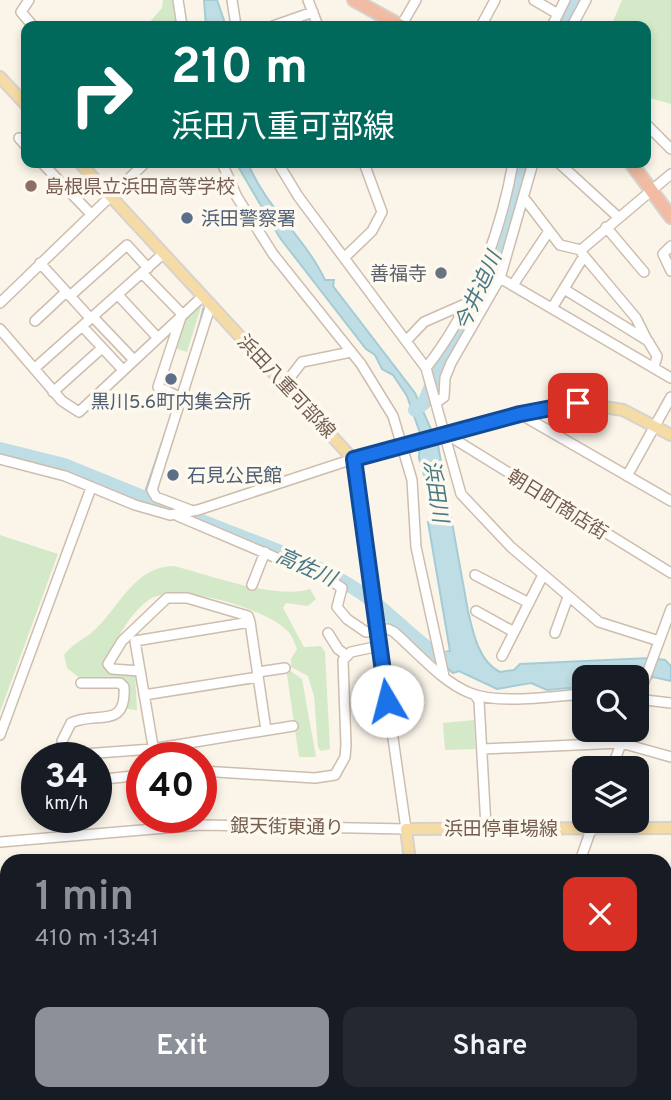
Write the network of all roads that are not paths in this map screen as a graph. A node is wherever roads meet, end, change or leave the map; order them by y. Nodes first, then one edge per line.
1 (29, 0) edge
2 (178, 0) edge
3 (232, 0) edge
4 (308, 0) edge
5 (354, 0) edge
6 (416, 0) edge
7 (495, 0) edge
8 (534, 0) edge
9 (565, 0) edge
10 (586, 0) edge
11 (313, 12) junction
12 (558, 14) junction
13 (28, 21) edge
14 (181, 21) edge
15 (235, 21) edge
16 (289, 21) edge
17 (316, 21) edge
18 (392, 21) edge
19 (404, 21) edge
20 (484, 21) edge
21 (554, 21) edge
22 (575, 21) edge
23 (0, 77) edge
24 (21, 98) edge
25 (651, 129) edge
26 (19, 138) dead end
27 (21, 140) edge
28 (671, 149) edge
29 (47, 168) edge
30 (85, 168) edge
31 (140, 168) edge
32 (224, 168) edge
33 (281, 168) edge
34 (366, 168) edge
35 (512, 168) edge
36 (532, 168) edge
37 (564, 168) edge
38 (635, 168) edge
39 (671, 174) edge
40 (654, 190) junction
41 (111, 195) junction
42 (524, 198) junction
43 (91, 214) junction
44 (618, 217) junction
45 (671, 217) edge
46 (607, 227) junction
47 (549, 231) junction
48 (671, 246) edge
49 (582, 253) junction
50 (163, 254) junction
51 (344, 258) junction
52 (40, 263) junction
53 (145, 271) junction
54 (483, 271) junction
55 (671, 271) edge
56 (644, 272) dead end
57 (498, 277) junction
58 (513, 285) junction
59 (564, 289) junction
60 (68, 294) junction
61 (118, 295) junction
62 (207, 300) junction
63 (0, 303) edge
64 (465, 304) junction
65 (552, 308) junction
66 (182, 314) junction
67 (92, 318) junction
68 (35, 321) dead end
69 (82, 326) junction
70 (0, 329) edge
71 (157, 337) junction
72 (406, 341) junction
73 (648, 341) junction
74 (102, 348) junction
75 (351, 352) junction
76 (134, 359) junction
77 (35, 368) junction
78 (426, 368) junction
79 (654, 368) junction
80 (122, 370) junction
81 (671, 379) edge
82 (285, 384) junction
83 (53, 392) junction
84 (179, 396) junction
85 (671, 397) edge
86 (435, 398) junction
87 (520, 414) junction
88 (655, 426) junction
89 (444, 435) junction
90 (671, 435) edge
91 (404, 445) junction
92 (0, 459) edge
93 (354, 459) junction
94 (626, 476) junction
95 (91, 488) junction
96 (671, 501) edge
97 (194, 511) junction
98 (176, 515) junction
99 (265, 552) junction
100 (671, 573) edge
101 (543, 575) junction
102 (475, 576) dead end
103 (252, 585) dead end
104 (568, 597) junction
105 (529, 603) junction
106 (671, 609) edge
107 (475, 611) dead end
108 (250, 622) junction
109 (377, 629) junction
110 (132, 630) junction
111 (514, 632) junction
112 (328, 633) dead end
113 (555, 634) dead end
114 (135, 641) junction
115 (659, 641) junction
116 (379, 646) junction
117 (346, 655) junction
118 (502, 656) dead end
119 (285, 668) dead end
120 (649, 669) edge
121 (140, 671) junction
122 (258, 674) junction
123 (444, 676) junction
124 (81, 683) dead end
125 (144, 695) junction
126 (475, 695) junction
127 (572, 695) edge
128 (649, 700) edge
129 (671, 703) edge
130 (293, 726) dead end
131 (266, 730) junction
132 (0, 735) edge
133 (62, 742) edge
134 (152, 742) edge
135 (208, 742) edge
136 (621, 743) junction
137 (483, 749) junction
138 (616, 756) edge
139 (671, 757) edge
140 (217, 772) edge
141 (572, 825) edge
142 (486, 827) junction
143 (649, 827) edge
144 (671, 828) edge
145 (406, 829) junction
146 (590, 833) edge
147 (0, 842) edge
148 (409, 854) edge
149 (582, 854) edge

1 - 13 street
2 - 14 street
3 - 15 street
4 - 11 street
5 - 18 highway
6 - 19 street
7 - 20 street
8 - 12 street
9 - 12 street
10 - 22 street
11 - 16 street
11 - 17 street
12 - 21 street
23 - 24 main road
25 - 28 street
26 - 27 street
29 - 43 street
30 - 41 main road, 浜田八重可部線
31 - 41 street
32 - 75 street
33 - 51 street
34 - 51 street
35 - 54 street
36 - 42 street
37 - 44 street
38 - 40 highway
39 - 40 street
40 - 44 street
40 - 45 highway
41 - 43 street
41 - 50 main road, 浜田八重可部線
42 - 47 street
42 - 57 street
43 - 52 street
44 - 46 street
46 - 49 street
46 - 56 street
47 - 49 street
47 - 58 street
48 - 55 street
49 - 59 street
49 - 73 street
50 - 53 street
50 - 62 main road, 浜田八重可部線
51 - 72 street
52 - 60 street
52 - 63 street
53 - 60 street
53 - 61 street
53 - 66 street
54 - 57 street
54 - 64 street
57 - 58 street
57 - 86 street
58 - 65 street
59 - 65 street
59 - 73 street
60 - 67 street
60 - 68 street
61 - 67 street
61 - 71 street
62 - 66 street
62 - 82 main road, 浜田八重可部線
62 - 84 street
64 - 72 street
64 - 78 street
65 - 79 street
66 - 71 street
66 - 84 street
67 - 69 street
67 - 76 street
69 - 74 street
69 - 77 street
70 - 77 street
71 - 76 street
72 - 78 street
73 - 79 street
74 - 80 street
74 - 83 street
75 - 82 street
75 - 91 street
76 - 80 street
77 - 83 street
78 - 86 street
79 - 81 street
80 - 83 street
82 - 93 main road, 浜田八重可部線
84 - 97 street
85 - 88 street
86 - 89 street
87 - 88 main road
87 - 89 main road
87 - 94 street
88 - 90 main road
88 - 94 street
89 - 91 main road
89 - 100 street, 朝日町商店街
89 - 101 street
91 - 93 main road
91 - 123 street
92 - 95 street
93 - 97 street
93 - 109 street
94 - 96 street
95 - 98 street
95 - 132 street
97 - 98 street
98 - 99 street
99 - 103 street
99 - 109 street
101 - 104 street
101 - 105 street
102 - 105 street
104 - 113 street
104 - 115 street
105 - 111 street
106 - 115 street
107 - 111 street
108 - 110 street
108 - 114 street
108 - 122 street
109 - 116 street
109 - 123 street
110 - 114 street
110 - 121 street
111 - 118 street
112 - 117 street
114 - 121 street
115 - 120 street
116 - 117 street
116 - 145 street
117 - 140 street
119 - 122 street
121 - 125 street
122 - 125 street
122 - 131 street
123 - 126 street
124 - 133 street
125 - 134 street
126 - 127 street
126 - 137 street
128 - 129 street
130 - 131 street
131 - 135 street
136 - 137 street
136 - 138 street
136 - 139 street
137 - 142 street
141 - 142 main road, 浜田停車場線
142 - 145 main road, 浜田停車場線
143 - 144 main road, 浜田停車場線
145 - 147 street, 銀天街東通り
145 - 148 main road
146 - 149 street

